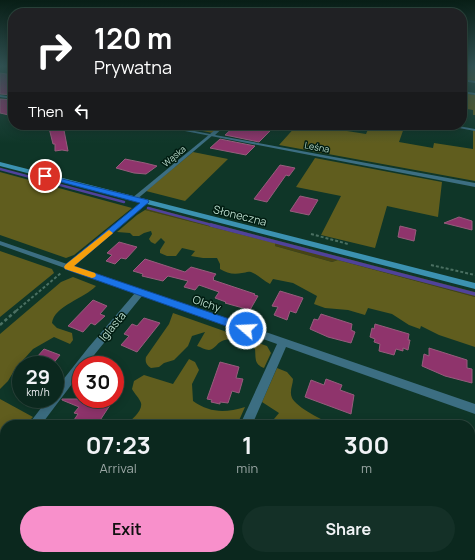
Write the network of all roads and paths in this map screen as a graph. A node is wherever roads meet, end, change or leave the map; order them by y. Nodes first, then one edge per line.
1 (184, 130) edge
2 (218, 130) edge
3 (211, 135) junction
4 (0, 164) edge
5 (475, 185) edge
6 (134, 199) junction
7 (145, 202) junction
8 (0, 243) edge
9 (68, 267) junction
10 (475, 286) edge
11 (140, 293) junction
12 (0, 325) edge
13 (283, 342) junction
14 (475, 409) edge
15 (38, 420) edge
16 (248, 420) edge

1 - 3 street, Leśna
2 - 3 street, Wąska
3 - 5 street, Leśna
3 - 6 lane, Wąska
4 - 6 main road, Słoneczna
6 - 7 main road, Słoneczna
7 - 9 street
7 - 10 main road, Słoneczna
8 - 9 street, Olchy
9 - 11 street, Olchy
9 - 12 path
11 - 13 street, Olchy
11 - 15 street, Iglasta
13 - 14 street, Olchy
13 - 16 street

